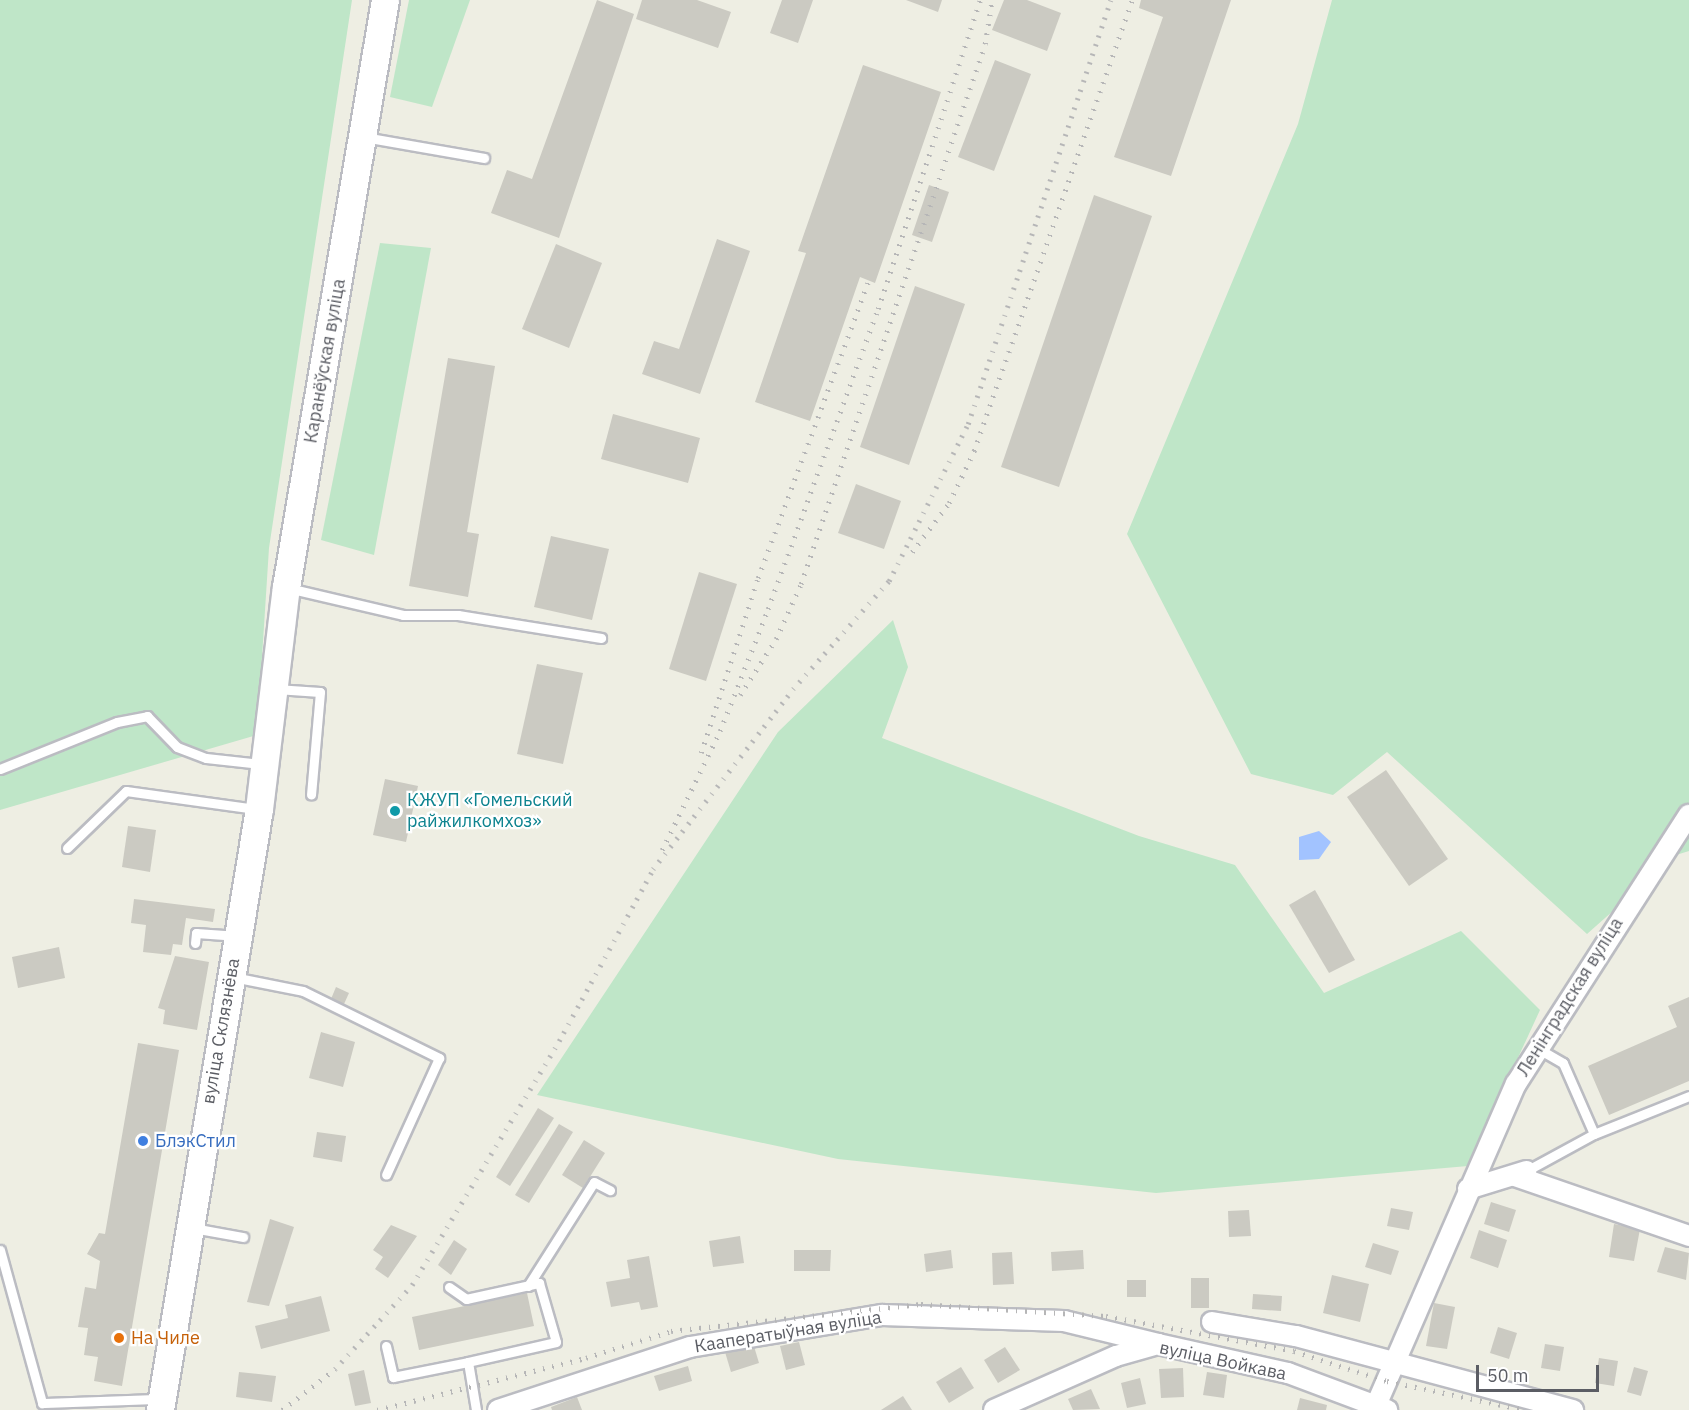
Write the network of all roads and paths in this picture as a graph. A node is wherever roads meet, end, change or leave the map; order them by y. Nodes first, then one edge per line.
1 (385, 0) edge
2 (364, 137) junction
3 (484, 158) dead end
4 (286, 587) junction
5 (601, 638) dead end
6 (276, 689) junction
7 (269, 723) joint
8 (264, 765) junction
9 (0, 769) edge
10 (311, 795) dead end
11 (258, 809) junction
12 (1689, 815) edge
13 (67, 848) dead end
14 (238, 937) junction
15 (195, 943) dead end
16 (231, 976) junction
17 (1537, 1048) junction
18 (1689, 1096) edge
19 (1594, 1134) junction
20 (1520, 1174) junction
21 (386, 1175) dead end
22 (1468, 1189) junction
23 (610, 1190) dead end
24 (188, 1227) junction
25 (1689, 1236) edge
26 (243, 1237) dead end
27 (0, 1250) edge
28 (528, 1286) junction
29 (449, 1287) dead end
30 (1212, 1322) dead end
31 (1158, 1344) junction
32 (386, 1346) dead end
33 (468, 1362) junction
34 (1391, 1364) junction
35 (160, 1405) edge
36 (1379, 1409) edge
37 (476, 1410) edge
38 (498, 1410) edge
39 (994, 1410) edge
40 (1573, 1410) edge

1 - 2 main road, Каранёўская вуліца
2 - 3 lane
2 - 4 main road, Каранёўская вуліца
4 - 5 lane
4 - 6 main road, Каранёўская вуліца
6 - 7 main road, Каранёўская вуліца
6 - 10 lane
7 - 8 main road, вуліца Склязнёва
8 - 9 lane
8 - 11 main road, вуліца Склязнёва
11 - 13 lane
11 - 14 main road, вуліца Склязнёва
12 - 17 street, Ленінградская вуліца
14 - 15 lane
14 - 16 main road, вуліца Склязнёва
16 - 21 lane
16 - 24 main road, вуліца Склязнёва
17 - 19 lane
17 - 22 street, Ленінградская вуліца
18 - 19 lane
19 - 20 lane
20 - 22 street
20 - 25 street
22 - 34 street, Ленінградская вуліца
23 - 28 lane
24 - 26 lane
24 - 35 main road, вуліца Склязнёва
27 - 35 lane
28 - 29 lane
28 - 33 lane
30 - 34 street, вуліца Войкава
31 - 36 street, вуліца Войкава
31 - 38 street, Кааператыўная вуліца
31 - 39 street, вуліца Войкава
32 - 33 lane
33 - 37 lane
34 - 36 street, Ленінградская вуліца
34 - 40 street, вуліца Войкава

